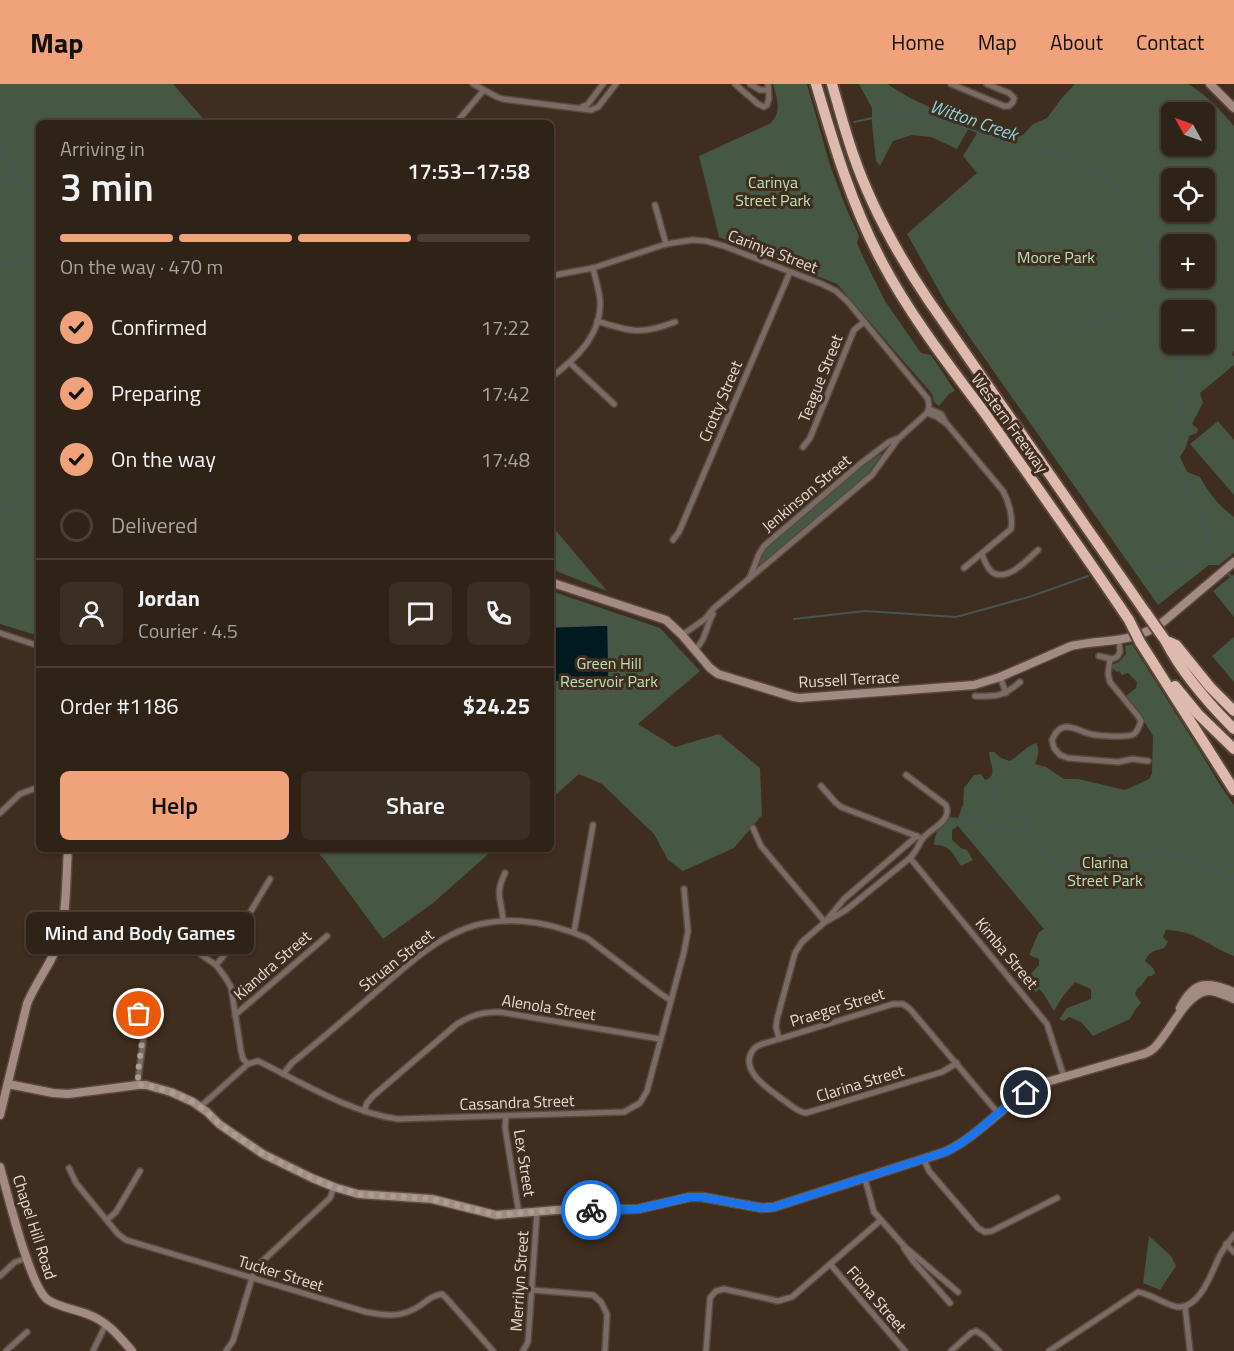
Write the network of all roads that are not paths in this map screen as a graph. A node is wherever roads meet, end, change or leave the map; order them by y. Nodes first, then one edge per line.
1 (473, 84) edge
2 (603, 84) edge
3 (616, 84) edge
4 (735, 84) edge
5 (750, 84) edge
6 (816, 84) edge
7 (832, 84) edge
8 (951, 84) edge
9 (987, 84) edge
10 (1210, 84) edge
11 (768, 87) edge
12 (484, 90) junction
13 (1234, 108) edge
14 (579, 109) junction
15 (459, 120) edge
16 (655, 205) dead end
17 (666, 244) junction
18 (593, 268) junction
19 (790, 272) junction
20 (554, 275) edge
21 (597, 321) junction
22 (675, 322) dead end
23 (864, 322) junction
24 (570, 363) junction
25 (554, 375) edge
26 (614, 404) dead end
27 (928, 411) junction
28 (898, 439) junction
29 (803, 447) dead end
30 (673, 540) dead end
31 (1038, 550) dead end
32 (982, 554) junction
33 (1234, 562) edge
34 (964, 568) dead end
35 (747, 580) junction
36 (554, 583) edge
37 (721, 603) junction
38 (0, 633) edge
39 (682, 635) junction
40 (1119, 640) junction
41 (1165, 640) junction
42 (36, 645) edge
43 (695, 650) junction
44 (1149, 651) junction
45 (1099, 656) dead end
46 (1110, 659) junction
47 (1000, 677) junction
48 (1020, 682) dead end
49 (1006, 693) junction
50 (975, 696) dead end
51 (1234, 711) edge
52 (1234, 729) edge
53 (1234, 749) edge
54 (1148, 761) dead end
55 (906, 775) dead end
56 (821, 786) dead end
57 (36, 788) edge
58 (1234, 790) edge
59 (0, 813) edge
60 (593, 825) dead end
61 (753, 828) dead end
62 (920, 837) junction
63 (68, 852) edge
64 (910, 858) junction
65 (505, 873) dead end
66 (270, 879) dead end
67 (684, 889) dead end
68 (151, 916) dead end
69 (502, 920) junction
70 (825, 922) junction
71 (574, 932) junction
72 (327, 936) dead end
73 (216, 965) junction
74 (1234, 992) edge
75 (1234, 999) edge
76 (670, 1000) junction
77 (128, 1001) dead end
78 (236, 1015) junction
79 (1173, 1022) junction
80 (660, 1039) junction
81 (779, 1039) junction
82 (957, 1063) junction
83 (248, 1064) junction
84 (284, 1074) junction
85 (1064, 1077) junction
86 (8, 1084) junction
87 (138, 1085) junction
88 (200, 1107) junction
89 (364, 1112) junction
90 (998, 1113) junction
91 (0, 1115) edge
92 (506, 1117) junction
93 (924, 1160) junction
94 (0, 1167) edge
95 (69, 1168) dead end
96 (140, 1171) dead end
97 (865, 1179) junction
98 (334, 1187) junction
99 (1057, 1198) dead end
100 (537, 1212) junction
101 (519, 1214) junction
102 (107, 1220) junction
103 (881, 1220) junction
104 (1234, 1235) edge
105 (900, 1242) junction
106 (1226, 1244) junction
107 (1234, 1252) edge
108 (27, 1258) junction
109 (830, 1264) junction
110 (0, 1276) edge
111 (252, 1278) junction
112 (532, 1290) junction
113 (958, 1292) dead end
114 (950, 1304) dead end
115 (1185, 1306) junction
116 (106, 1324) junction
117 (27, 1332) dead end
118 (6, 1351) edge
119 (93, 1351) edge
120 (132, 1351) edge
121 (226, 1351) edge
122 (493, 1351) edge
123 (523, 1351) edge
124 (605, 1351) edge
125 (706, 1351) edge
126 (905, 1351) edge
127 (951, 1351) edge
128 (999, 1351) edge
129 (1049, 1351) edge
130 (1190, 1351) edge

1 - 12 street
2 - 14 street
3 - 14 street
4 - 11 street
5 - 11 street
6 - 44 highway, Western Freeway, bridge
7 - 41 highway, Western Freeway, bridge
8 - 9 street
10 - 13 street
12 - 14 street
12 - 15 street
16 - 17 street
17 - 18 street, Carinya Street
17 - 19 street, Carinya Street
18 - 20 street, Carinya Street
18 - 21 street
19 - 23 street, Carinya Street
19 - 30 street, Crotty Street
21 - 22 street
21 - 24 street
23 - 27 street, Carinya Street
23 - 29 street, Teague Street
24 - 25 street
24 - 26 street
27 - 28 street, Jenkinson Street
27 - 32 street, Carinya Street
28 - 35 street, Jenkinson Street
28 - 35 street, Jenkinson Street
31 - 32 street
32 - 34 street
33 - 40 street, Russell Terrace
35 - 37 street, Jenkinson Street
36 - 39 street, Russell Terrace
37 - 39 street, Jenkinson Street
37 - 43 street, Jenkinson Street
38 - 42 street
39 - 43 street, Russell Terrace
40 - 46 street
40 - 47 street, Russell Terrace
41 - 51 highway
41 - 52 highway, Western Freeway
43 - 47 street, Russell Terrace
44 - 53 highway, Western Freeway
44 - 58 highway
45 - 46 street
46 - 54 street
47 - 49 street
48 - 49 street
49 - 50 street
55 - 62 street
56 - 62 street
57 - 59 street
60 - 71 street
61 - 70 street
62 - 64 street
62 - 70 street
63 - 86 street
64 - 70 street
64 - 85 street, Kimba Street
65 - 69 street
66 - 73 street
67 - 76 street, Cassandra Street
68 - 73 street
69 - 71 street, Struan Street
69 - 84 street, Struan Street
70 - 81 street
71 - 76 street, Struan Street
72 - 78 street, Kiandra Street
73 - 78 street
74 - 79 street
75 - 79 street
76 - 80 street, Cassandra Street
77 - 87 street
78 - 83 street
79 - 85 street
80 - 89 street, Alenola Street
80 - 92 street, Cassandra Street
81 - 82 street, Praeger Street
81 - 82 street, Clarina Street
82 - 90 street, Praeger Street
83 - 84 street, Cassandra Street
83 - 88 street
84 - 89 street, Cassandra Street
85 - 90 street
86 - 87 street
86 - 91 street
87 - 88 street
88 - 98 street
89 - 92 street, Cassandra Street
90 - 93 street
92 - 101 street, Lex Street
93 - 97 street
93 - 99 street
94 - 108 street, Chapel Hill Road
95 - 102 street, Tucker Street
96 - 102 street
97 - 100 street
97 - 103 street
98 - 101 street
98 - 111 street
100 - 101 street
100 - 112 street, Merrilyn Street
102 - 111 street, Tucker Street
103 - 105 street
103 - 109 street
104 - 106 street
105 - 113 street
105 - 114 street
106 - 107 street
106 - 115 street
108 - 110 street
108 - 116 street, Chapel Hill Road
109 - 125 street
109 - 126 street, Fiona Street
111 - 121 street
111 - 122 street, Tucker Street
112 - 123 street, Merrilyn Street
112 - 124 street
115 - 129 street
115 - 130 street
116 - 119 street
116 - 120 street, Chapel Hill Road
117 - 118 street
127 - 128 street

